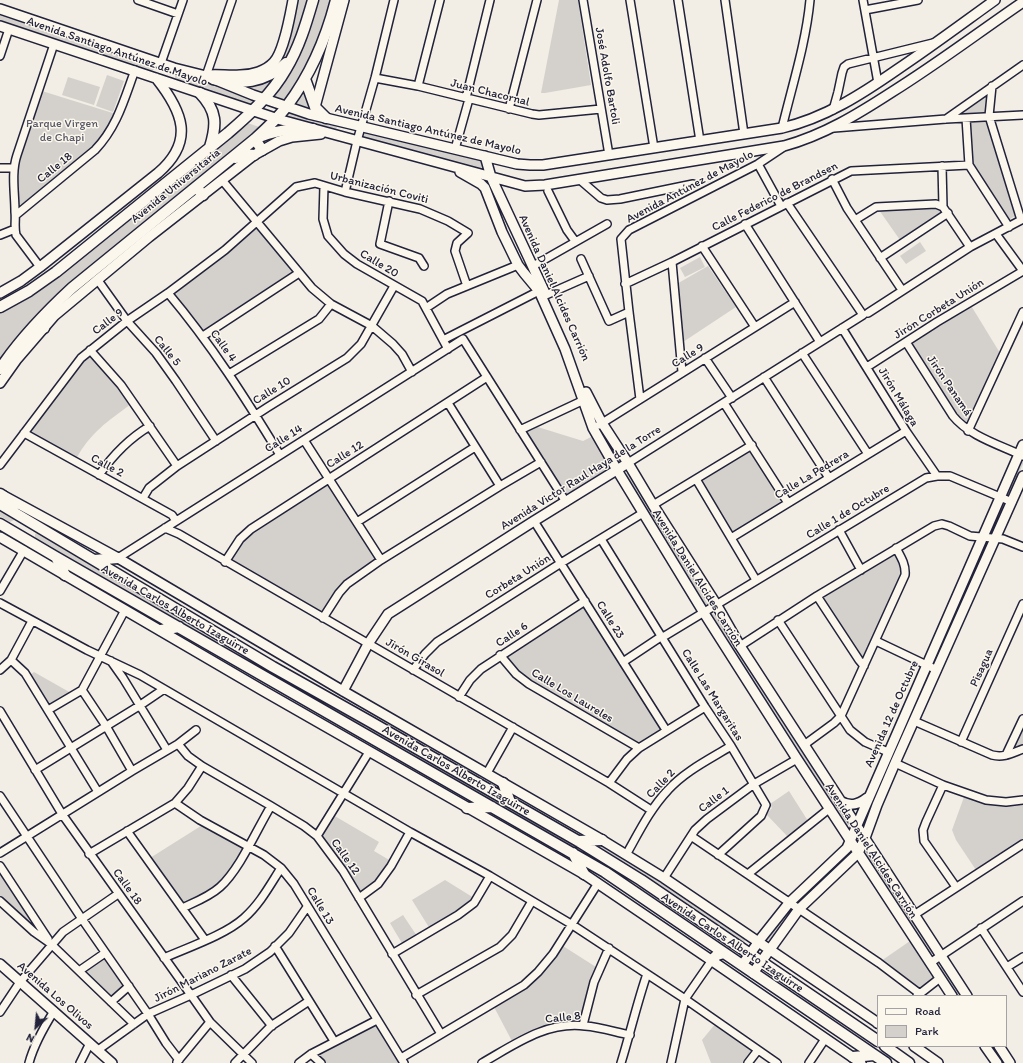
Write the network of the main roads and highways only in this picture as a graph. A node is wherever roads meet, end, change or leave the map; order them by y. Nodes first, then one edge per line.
1 (313, 0) edge
2 (336, 0) edge
3 (292, 57) junction
4 (209, 77) road end
5 (305, 79) junction
6 (200, 93) road end
7 (326, 118) road end
8 (313, 129) road end
9 (255, 139) junction
10 (210, 147) junction
11 (226, 162) junction
12 (196, 186) junction
13 (203, 195) road end
14 (0, 307) edge
15 (44, 328) road end
16 (24, 337) junction
17 (0, 370) edge
18 (1, 496) edge
19 (17, 514) junction
20 (0, 524) edge
21 (38, 526) junction
22 (10, 529) junction
23 (30, 542) junction
24 (56, 557) junction
25 (118, 558) road end
26 (94, 560) junction
27 (65, 575) road end
28 (178, 627) junction
29 (161, 630) road end
30 (273, 667) junction
31 (267, 678) junction
32 (502, 783) road end
33 (510, 802) junction
34 (492, 807) junction
35 (467, 808) road end
36 (562, 832) junction
37 (602, 840) road end
38 (554, 841) junction
39 (578, 841) junction
40 (573, 853) junction
41 (584, 874) road end
42 (641, 880) junction
43 (633, 892) junction
44 (724, 953) junction
45 (712, 960) road end
46 (877, 1040) edge
47 (892, 1049) edge
48 (874, 1055) junction
49 (857, 1060) edge
50 (886, 1063) edge
51 (909, 1063) edge

1 - 3 main road, Avenida Universitaria
2 - 5 main road, Avenida Universitaria
3 - 4 main road
3 - 10 main road, Avenida Universitaria
5 - 7 main road
5 - 9 main road, Avenida Universitaria
6 - 10 main road
8 - 9 main road
9 - 11 main road, Avenida Universitaria
9 - 11 main road
10 - 14 main road, Avenida Universitaria
11 - 12 main road, Avenida Universitaria
12 - 13 main road
12 - 16 main road, Avenida Universitaria
15 - 16 main road
16 - 17 main road, Avenida Universitaria
18 - 19 main road, Avenida Carlos Alberto Izaguirre
19 - 21 main road, Avenida Carlos Alberto Izaguirre
19 - 22 main road
20 - 22 main road, Avenida Carlos Alberto Izaguirre
21 - 23 main road
21 - 26 main road, Avenida Carlos Alberto Izaguirre
22 - 23 main road, Avenida Carlos Alberto Izaguirre
23 - 24 main road, Avenida Carlos Alberto Izaguirre
24 - 27 main road
24 - 28 main road, Avenida Carlos Alberto Izaguirre
25 - 26 main road
26 - 30 main road, Avenida Carlos Alberto Izaguirre
28 - 29 main road
28 - 31 main road, Avenida Carlos Alberto Izaguirre
30 - 31 main road
30 - 33 main road, Avenida Carlos Alberto Izaguirre
31 - 34 main road, Avenida Carlos Alberto Izaguirre
32 - 33 main road
33 - 36 main road, Avenida Carlos Alberto Izaguirre
34 - 35 main road
34 - 38 main road, Avenida Carlos Alberto Izaguirre
36 - 38 main road
36 - 39 main road, Avenida Carlos Alberto Izaguirre
37 - 39 main road
38 - 40 main road, Avenida Carlos Alberto Izaguirre
39 - 42 main road, Avenida Carlos Alberto Izaguirre
40 - 41 main road
40 - 43 main road, Avenida Carlos Alberto Izaguirre
42 - 43 main road
42 - 46 main road, Avenida Carlos Alberto Izaguirre
43 - 44 main road, Avenida Carlos Alberto Izaguirre
44 - 45 main road
44 - 48 main road, Avenida Carlos Alberto Izaguirre
47 - 51 main road
48 - 49 main road
48 - 50 main road, Avenida Carlos Alberto Izaguirre

